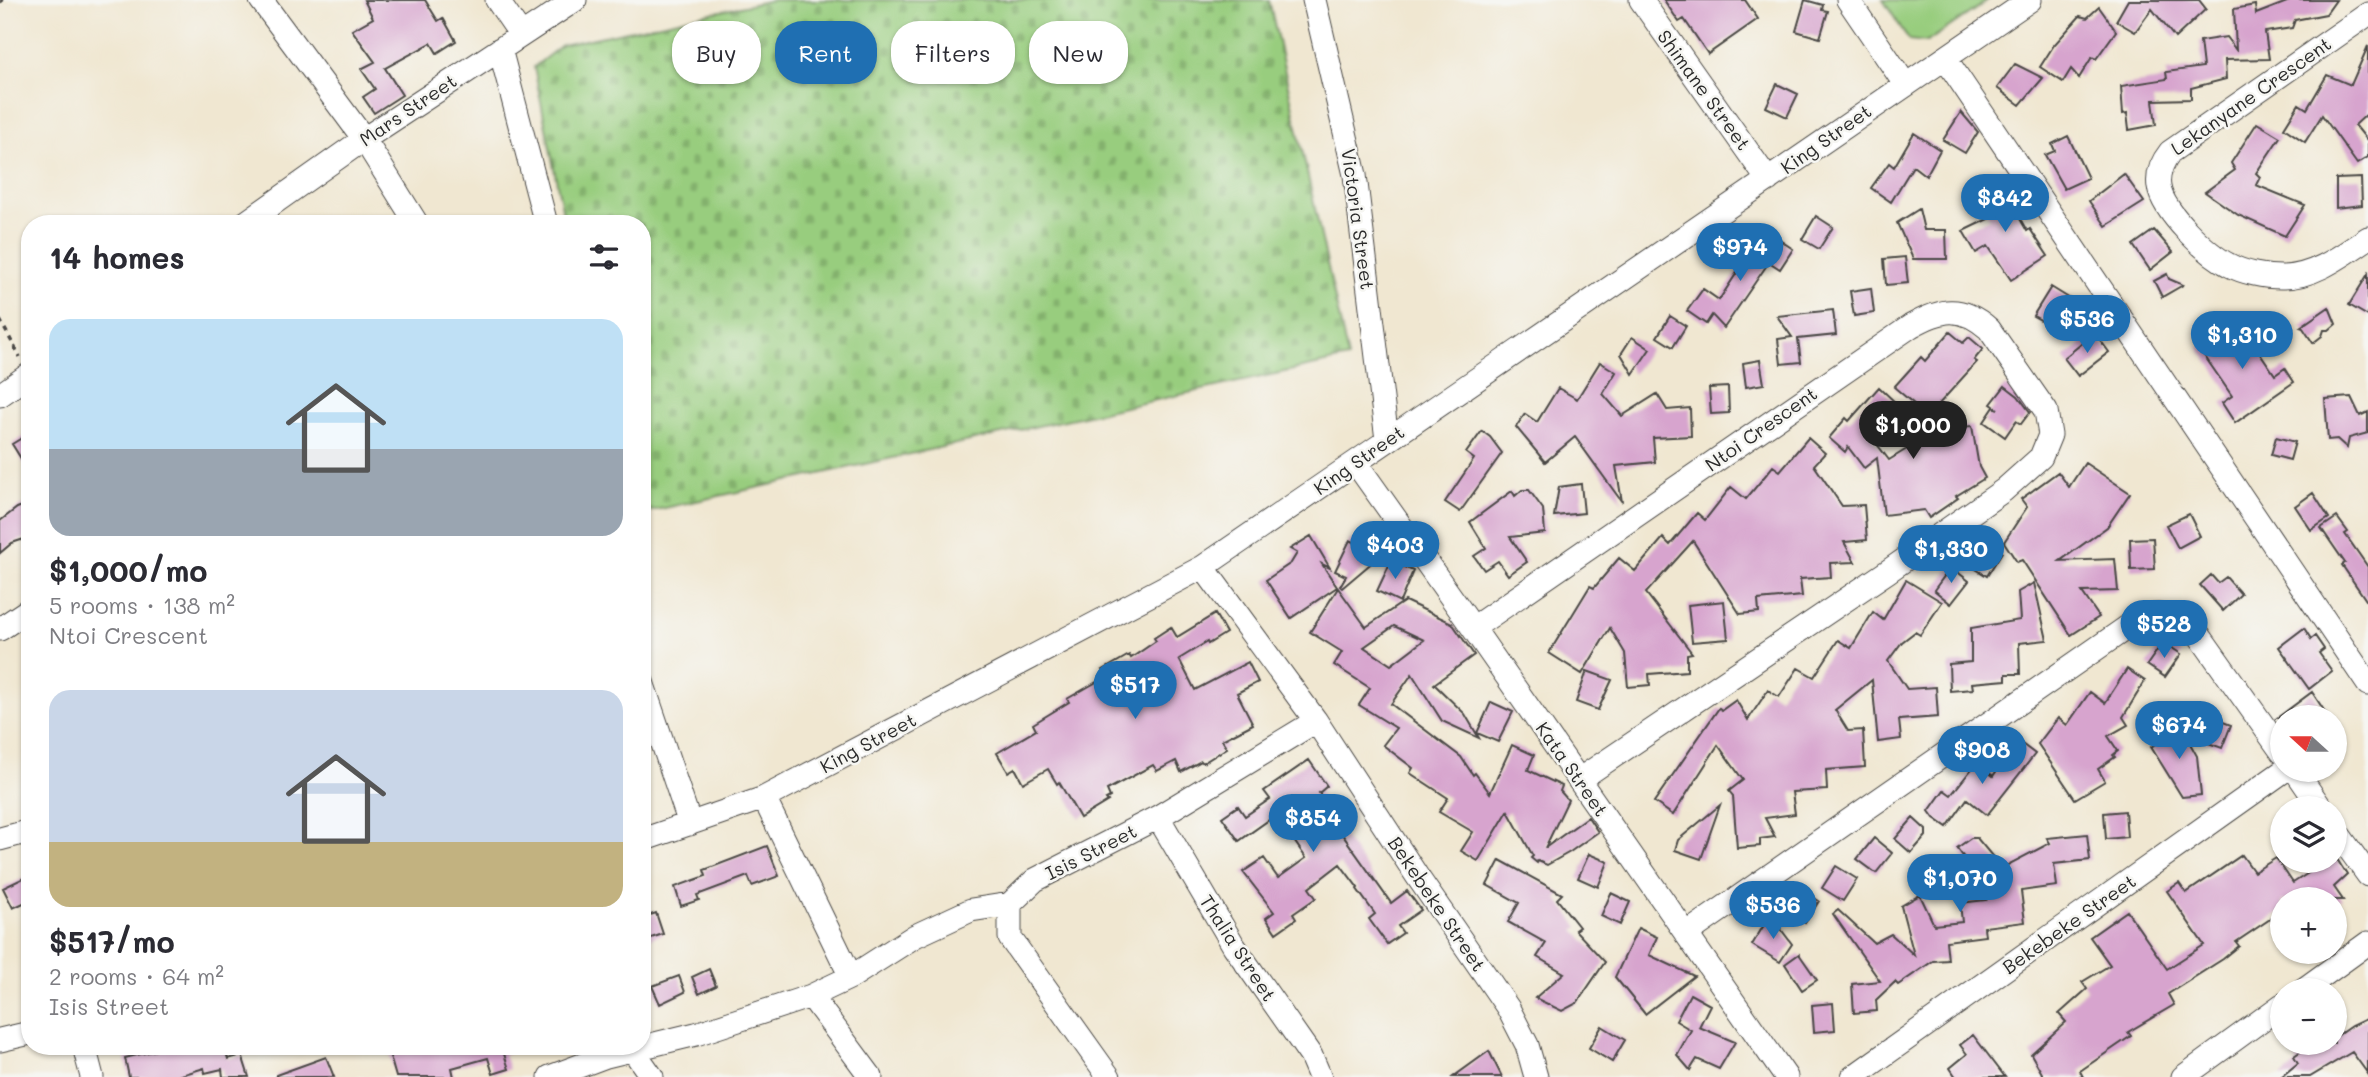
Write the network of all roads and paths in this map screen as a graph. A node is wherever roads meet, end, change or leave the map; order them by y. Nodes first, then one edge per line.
1 (261, 0) edge
2 (497, 0) edge
3 (575, 0) edge
4 (1314, 0) edge
5 (1641, 0) edge
6 (1848, 0) edge
7 (2030, 0) edge
8 (2368, 14) edge
9 (522, 35) junction
10 (500, 49) junction
11 (1945, 58) junction
12 (1905, 84) junction
13 (365, 139) junction
14 (1769, 180) junction
15 (257, 215) edge
16 (411, 215) edge
17 (544, 215) edge
18 (2368, 238) edge
19 (0, 320) edge
20 (21, 358) edge
21 (21, 375) edge
22 (0, 395) edge
23 (1387, 440) junction
24 (1356, 463) junction
25 (1203, 568) junction
26 (21, 615) edge
27 (1474, 628) junction
28 (0, 629) edge
29 (2368, 684) edge
30 (651, 709) edge
31 (1316, 722) junction
32 (2270, 735) edge
33 (1580, 779) junction
34 (2270, 781) edge
35 (764, 798) junction
36 (1158, 817) junction
37 (690, 824) junction
38 (21, 833) edge
39 (651, 837) edge
40 (0, 839) edge
41 (2347, 846) edge
42 (2368, 875) edge
43 (1010, 904) junction
44 (1686, 934) junction
45 (2368, 943) edge
46 (851, 977) junction
47 (2320, 978) edge
48 (811, 996) junction
49 (2270, 1014) edge
50 (21, 1035) edge
51 (0, 1040) edge
52 (651, 1045) edge
53 (86, 1055) edge
54 (610, 1055) edge
55 (637, 1055) edge
56 (92, 1077) edge
57 (550, 1077) edge
58 (653, 1077) edge
59 (870, 1077) edge
60 (1109, 1077) edge
61 (1320, 1077) edge
62 (1536, 1077) edge
63 (1786, 1077) edge
64 (1853, 1077) edge
65 (2183, 1077) edge

1 - 13 street
2 - 9 street
3 - 9 street, Mars Street
4 - 23 street, Victoria Street
5 - 14 street, Shimane Street
6 - 12 street
7 - 11 street, King Street
8 - 18 street, Lekanyane Crescent
9 - 10 street, Mars Street
10 - 13 street, Mars Street
10 - 17 street
11 - 12 street, King Street
11 - 29 street
12 - 14 street, King Street
13 - 15 street, Mars Street
13 - 16 street
14 - 23 street, King Street
19 - 20 path
21 - 22 street
23 - 24 street, King Street
24 - 25 street, King Street
24 - 27 street, Kata Street
25 - 31 street, Bekebeke Street
25 - 35 street, King Street
26 - 28 street
27 - 33 street, Kata Street
27 - 33 street, Ntoi Crescent
30 - 37 street
31 - 36 street, Isis Street
31 - 62 street, Bekebeke Street
32 - 44 street
33 - 44 street, Kata Street
34 - 64 street, Bekebeke Street
35 - 37 street, King Street
35 - 46 street
36 - 43 street, Isis Street
36 - 61 street, Thalia Street
37 - 39 street, King Street
38 - 40 street
41 - 42 street
43 - 46 street
43 - 60 street
44 - 63 street, Kata Street
45 - 47 street
46 - 48 street
48 - 52 street
48 - 59 street
49 - 65 street
50 - 51 street
53 - 56 street
54 - 57 street
55 - 58 street

